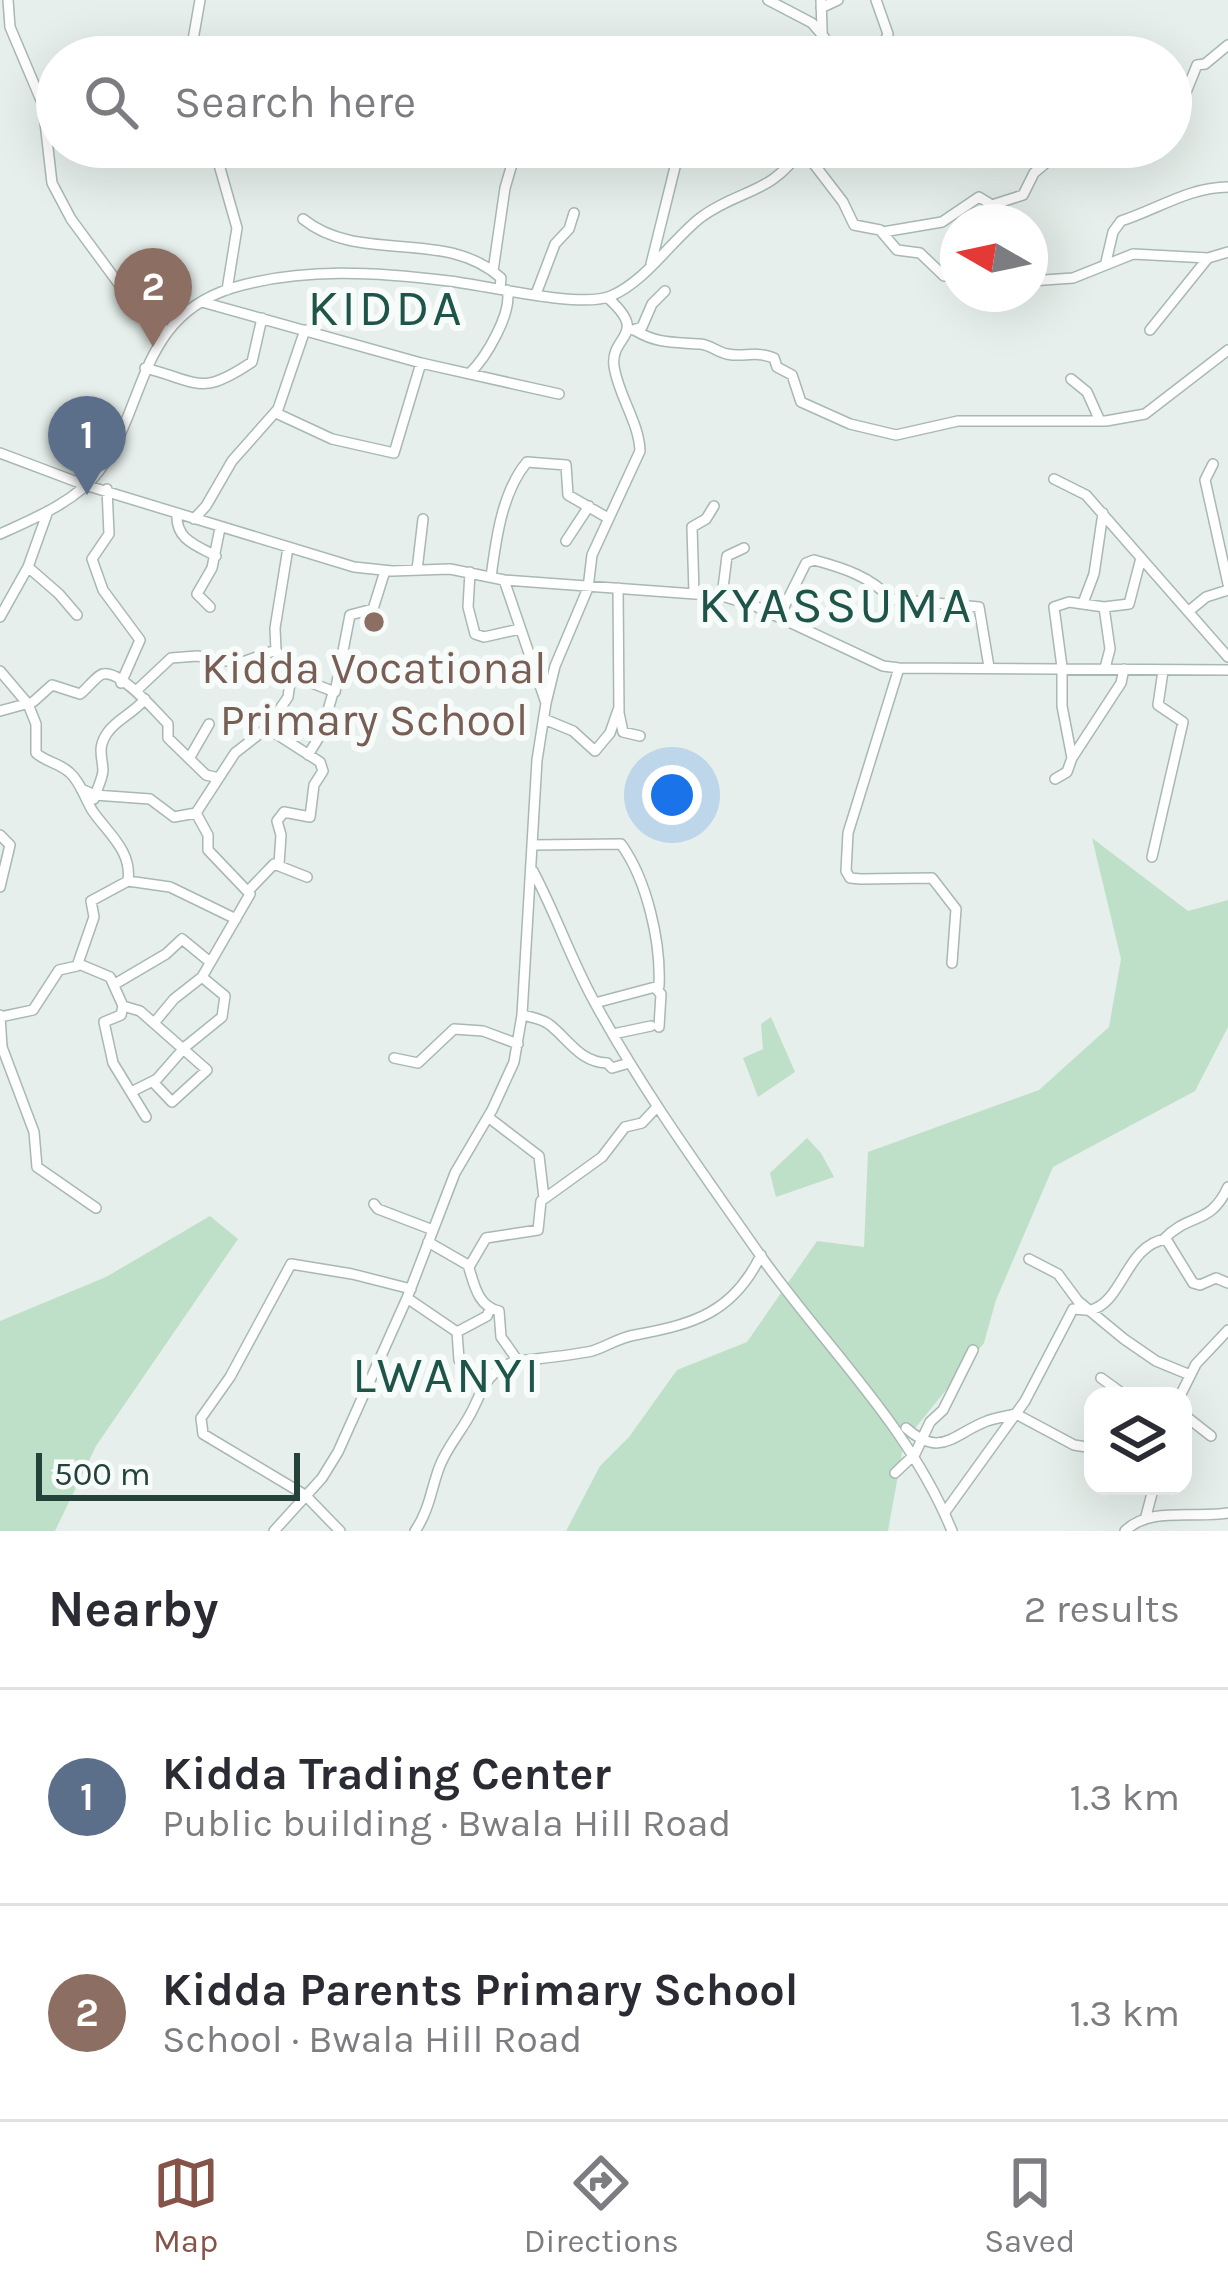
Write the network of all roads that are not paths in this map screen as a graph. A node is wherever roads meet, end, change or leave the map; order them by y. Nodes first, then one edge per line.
1 (8, 0) edge
2 (200, 0) edge
3 (768, 0) edge
4 (838, 0) edge
5 (876, 0) edge
6 (821, 4) edge
7 (194, 36) edge
8 (823, 36) edge
9 (824, 36) edge
10 (887, 36) edge
11 (1228, 45) edge
12 (1192, 77) edge
13 (36, 89) edge
14 (50, 168) edge
15 (220, 168) edge
16 (511, 168) edge
17 (675, 168) edge
18 (785, 168) edge
19 (816, 168) edge
20 (1039, 168) edge
21 (1228, 187) edge
22 (574, 213) dead end
23 (304, 219) dead end
24 (883, 232) junction
25 (1228, 253) edge
26 (1208, 258) junction
27 (1106, 262) junction
28 (651, 264) junction
29 (494, 271) junction
30 (940, 272) edge
31 (1048, 279) edge
32 (503, 288) junction
33 (227, 290) junction
34 (665, 291) dead end
35 (536, 294) junction
36 (608, 298) junction
37 (202, 302) junction
38 (262, 318) junction
39 (305, 330) junction
40 (632, 330) junction
41 (1150, 330) dead end
42 (164, 334) junction
43 (1228, 350) edge
44 (421, 363) junction
45 (145, 368) junction
46 (469, 374) junction
47 (1071, 379) dead end
48 (559, 394) dead end
49 (276, 413) junction
50 (1100, 421) junction
51 (0, 452) edge
52 (1213, 464) dead end
53 (1054, 479) dead end
54 (85, 485) junction
55 (107, 489) junction
56 (589, 506) junction
57 (714, 506) dead end
58 (48, 511) junction
59 (176, 513) junction
60 (1103, 513) junction
61 (608, 518) junction
62 (194, 519) junction
63 (423, 519) dead end
64 (220, 528) junction
65 (0, 534) edge
66 (566, 541) dead end
67 (288, 548) junction
68 (744, 548) dead end
69 (216, 556) junction
70 (1141, 557) junction
71 (28, 567) junction
72 (417, 570) junction
73 (385, 571) junction
74 (470, 572) junction
75 (490, 577) junction
76 (504, 580) junction
77 (1228, 587) edge
78 (587, 588) junction
79 (619, 588) junction
80 (694, 593) junction
81 (722, 596) junction
82 (1083, 603) junction
83 (211, 607) dead end
84 (1104, 607) junction
85 (1189, 610) junction
86 (76, 615) dead end
87 (0, 617) edge
88 (778, 617) junction
89 (520, 629) junction
90 (276, 650) junction
91 (1228, 657) edge
92 (988, 667) junction
93 (1062, 667) junction
94 (899, 668) junction
95 (1105, 668) junction
96 (1124, 669) junction
97 (1228, 670) edge
98 (0, 671) edge
99 (1163, 671) junction
100 (291, 675) junction
101 (121, 683) junction
102 (333, 692) junction
103 (141, 694) junction
104 (546, 703) junction
105 (28, 704) junction
106 (619, 708) junction
107 (0, 711) edge
108 (544, 719) junction
109 (209, 724) dead end
110 (267, 728) junction
111 (640, 736) dead end
112 (308, 755) junction
113 (190, 758) junction
114 (1072, 758) junction
115 (219, 778) junction
116 (1055, 779) dead end
117 (81, 789) junction
118 (95, 795) junction
119 (92, 811) junction
120 (196, 813) junction
121 (0, 835) edge
122 (533, 845) junction
123 (1152, 856) dead end
124 (279, 864) junction
125 (533, 871) junction
126 (307, 878) dead end
127 (128, 880) junction
128 (0, 886) edge
129 (249, 890) junction
130 (236, 919) junction
131 (210, 962) junction
132 (952, 963) dead end
133 (79, 964) junction
134 (202, 977) junction
135 (115, 985) junction
136 (655, 988) junction
137 (595, 1003) junction
138 (123, 1006) junction
139 (522, 1015) junction
140 (0, 1016) edge
141 (154, 1023) junction
142 (613, 1034) junction
143 (518, 1044) junction
144 (185, 1047) junction
145 (394, 1058) dead end
146 (629, 1063) junction
147 (153, 1082) junction
148 (131, 1092) junction
149 (657, 1107) junction
150 (146, 1117) dead end
151 (488, 1117) junction
152 (1228, 1187) edge
153 (544, 1198) junction
154 (374, 1204) dead end
155 (96, 1208) dead end
156 (430, 1236) junction
157 (1164, 1239) junction
158 (761, 1256) junction
159 (1029, 1259) dead end
160 (469, 1267) junction
161 (1228, 1283) edge
162 (409, 1293) junction
163 (490, 1309) junction
164 (1090, 1310) junction
165 (1228, 1330) edge
166 (457, 1332) junction
167 (973, 1350) dead end
168 (515, 1361) junction
169 (1190, 1375) junction
170 (1101, 1378) dead end
171 (1114, 1387) edge
172 (1184, 1387) edge
173 (480, 1388) junction
174 (1016, 1414) junction
175 (1192, 1421) edge
176 (906, 1428) dead end
177 (1211, 1436) dead end
178 (922, 1439) junction
179 (1084, 1447) edge
180 (915, 1454) junction
181 (895, 1473) dead end
182 (305, 1495) junction
183 (1152, 1495) edge
184 (944, 1512) junction
185 (1228, 1513) edge
186 (1146, 1516) junction
187 (274, 1531) edge
188 (340, 1531) edge
189 (416, 1531) edge
190 (952, 1531) edge
191 (1125, 1531) edge

1 - 13 street
2 - 7 street
3 - 8 street
4 - 6 street
5 - 10 street
6 - 9 street
11 - 12 street
14 - 42 street
15 - 33 street
16 - 29 street
17 - 28 street
18 - 28 street
19 - 24 street
20 - 24 street
21 - 27 street
22 - 35 street
23 - 29 street
24 - 30 street
25 - 26 street
26 - 27 street
26 - 41 street
27 - 31 street
28 - 36 street
29 - 32 street
32 - 33 street
32 - 35 street
32 - 46 street
33 - 37 street
34 - 40 street
35 - 36 street
36 - 40 street
37 - 38 street
37 - 42 street
38 - 39 street
38 - 45 street
39 - 44 street
39 - 49 street
40 - 50 street
40 - 61 street
42 - 45 street
43 - 50 street
44 - 46 street
44 - 49 street
45 - 54 street
46 - 48 street
47 - 50 street
49 - 62 street
51 - 54 street
52 - 77 street
53 - 60 street
54 - 55 street
54 - 58 street
55 - 59 street
55 - 101 street
56 - 61 street
56 - 66 street
56 - 75 street
57 - 80 street
58 - 65 street
58 - 71 street
59 - 62 street
59 - 69 street
60 - 70 street
60 - 82 street
61 - 78 street
62 - 64 street
63 - 72 street
64 - 67 street
64 - 69 street
67 - 73 street
67 - 90 street
68 - 81 street
69 - 83 street
70 - 84 street
70 - 85 street
71 - 86 street
71 - 87 street
72 - 73 street
72 - 74 street
73 - 102 street
74 - 75 street
74 - 89 street
75 - 76 street
76 - 78 street
76 - 89 street
77 - 85 street
78 - 79 street
78 - 104 street
79 - 80 street
79 - 106 street
80 - 81 street
81 - 88 street
82 - 84 street
82 - 93 street
84 - 95 street
85 - 91 street
88 - 92 street
88 - 94 street
89 - 104 street
90 - 100 street
90 - 103 street
92 - 93 street
92 - 94 street
93 - 95 street
93 - 114 street
94 - 132 street
95 - 96 street
96 - 99 street
96 - 114 street
97 - 99 street
98 - 105 street
99 - 123 street
100 - 102 street
100 - 110 street
101 - 103 street
101 - 105 street
102 - 112 street
103 - 113 street
103 - 118 street
104 - 108 street
105 - 107 street
105 - 117 street
106 - 108 street
106 - 111 street
108 - 122 street
109 - 113 street
110 - 112 street
110 - 115 street
112 - 124 street
113 - 115 street
114 - 116 street
115 - 120 street
117 - 118 street
117 - 119 street
118 - 119 street
118 - 120 street
119 - 127 street
120 - 129 street
121 - 128 street
122 - 125 street
122 - 136 street
124 - 126 street
124 - 129 street
125 - 137 street
125 - 139 street
127 - 130 street
127 - 133 street
129 - 130 street
130 - 131 street
131 - 134 street
131 - 135 street
133 - 135 street
133 - 140 street
134 - 141 street
134 - 144 street
135 - 138 street
136 - 137 street
136 - 142 street
137 - 142 street
138 - 141 street
138 - 148 street
139 - 143 street
139 - 146 street
140 - 155 street
141 - 144 street
142 - 146 street
143 - 145 street
143 - 151 street
144 - 147 street
144 - 147 street
146 - 149 street
147 - 148 street
148 - 150 street
149 - 153 street
149 - 158 street
151 - 153 street
151 - 156 street
152 - 157 street
153 - 160 street
154 - 156 street
156 - 160 street
156 - 162 street
157 - 161 street
157 - 164 street
158 - 168 street
158 - 180 street
159 - 164 street
160 - 163 street
162 - 166 street
162 - 182 street
162 - 182 street
163 - 166 street
163 - 168 street
164 - 169 street
164 - 174 street
165 - 169 street
166 - 173 street
167 - 178 street
168 - 173 street
169 - 172 street
170 - 171 street
173 - 189 street
174 - 178 street
174 - 179 street
174 - 184 street
175 - 177 street
176 - 178 street
178 - 180 street
180 - 181 street
180 - 184 street
182 - 187 street
182 - 188 street
183 - 186 street
184 - 190 street
185 - 186 street
186 - 191 street

